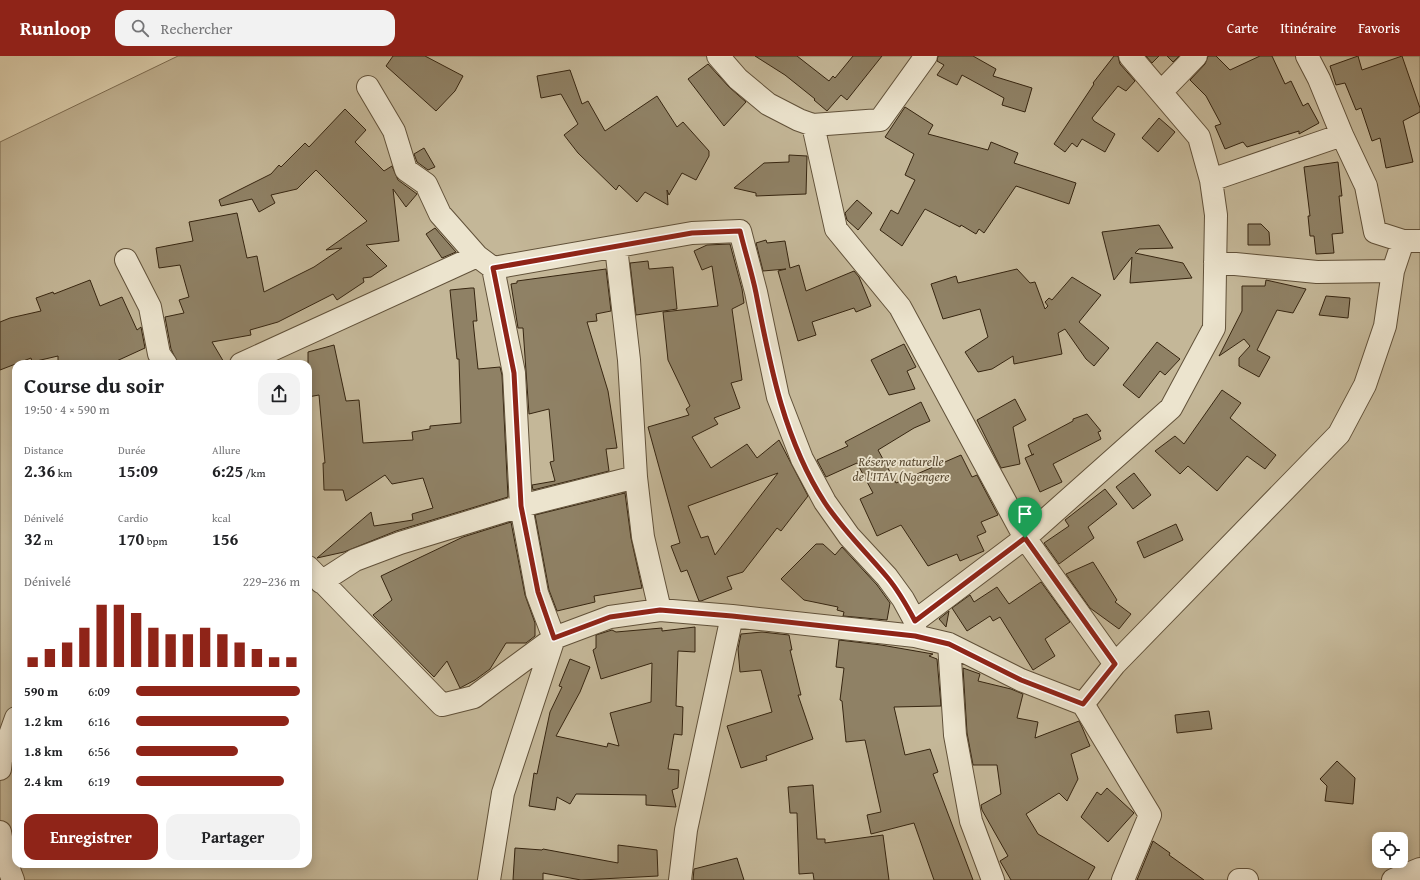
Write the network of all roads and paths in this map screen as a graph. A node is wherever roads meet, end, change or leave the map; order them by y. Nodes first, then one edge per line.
1 (718, 56) edge
2 (926, 56) edge
3 (1130, 56) edge
4 (1196, 56) edge
5 (1307, 56) edge
6 (368, 86) dead end
7 (1162, 92) junction
8 (813, 126) junction
9 (1342, 135) junction
10 (1211, 180) junction
11 (1412, 241) edge
12 (616, 248) junction
13 (126, 260) dead end
14 (485, 262) junction
15 (1215, 262) junction
16 (1393, 271) junction
17 (163, 360) edge
18 (251, 360) edge
19 (636, 477) junction
20 (521, 506) junction
21 (1025, 538) junction
22 (315, 574) edge
23 (660, 610) junction
24 (732, 616) junction
25 (915, 629) junction
26 (554, 638) junction
27 (949, 644) junction
28 (1115, 664) junction
29 (1083, 704) junction
30 (12, 729) edge
31 (0, 763) edge
32 (0, 832) edge
33 (1420, 868) edge
34 (13, 880) edge
35 (489, 880) edge
36 (680, 880) edge
37 (993, 880) edge
38 (1123, 880) edge
39 (1240, 880) edge
40 (1247, 880) edge
41 (1392, 880) edge

1 - 8 street
2 - 8 street
3 - 7 street
4 - 7 street
5 - 9 street
6 - 14 street
7 - 10 street
8 - 21 street
9 - 10 street
9 - 11 street
10 - 15 street
11 - 16 street
12 - 14 street
12 - 19 street
12 - 25 street
13 - 17 street
14 - 18 street
14 - 20 street
15 - 16 street
15 - 21 street
16 - 28 street
19 - 20 street
19 - 23 street
20 - 22 street
20 - 26 street
21 - 25 street
21 - 28 street
22 - 26 street
23 - 24 street
23 - 26 street
24 - 25 street
24 - 36 street
25 - 27 street
26 - 35 street
27 - 29 street
27 - 37 street
28 - 29 street
29 - 38 street
30 - 31 street
32 - 34 street
33 - 41 street
39 - 40 street

